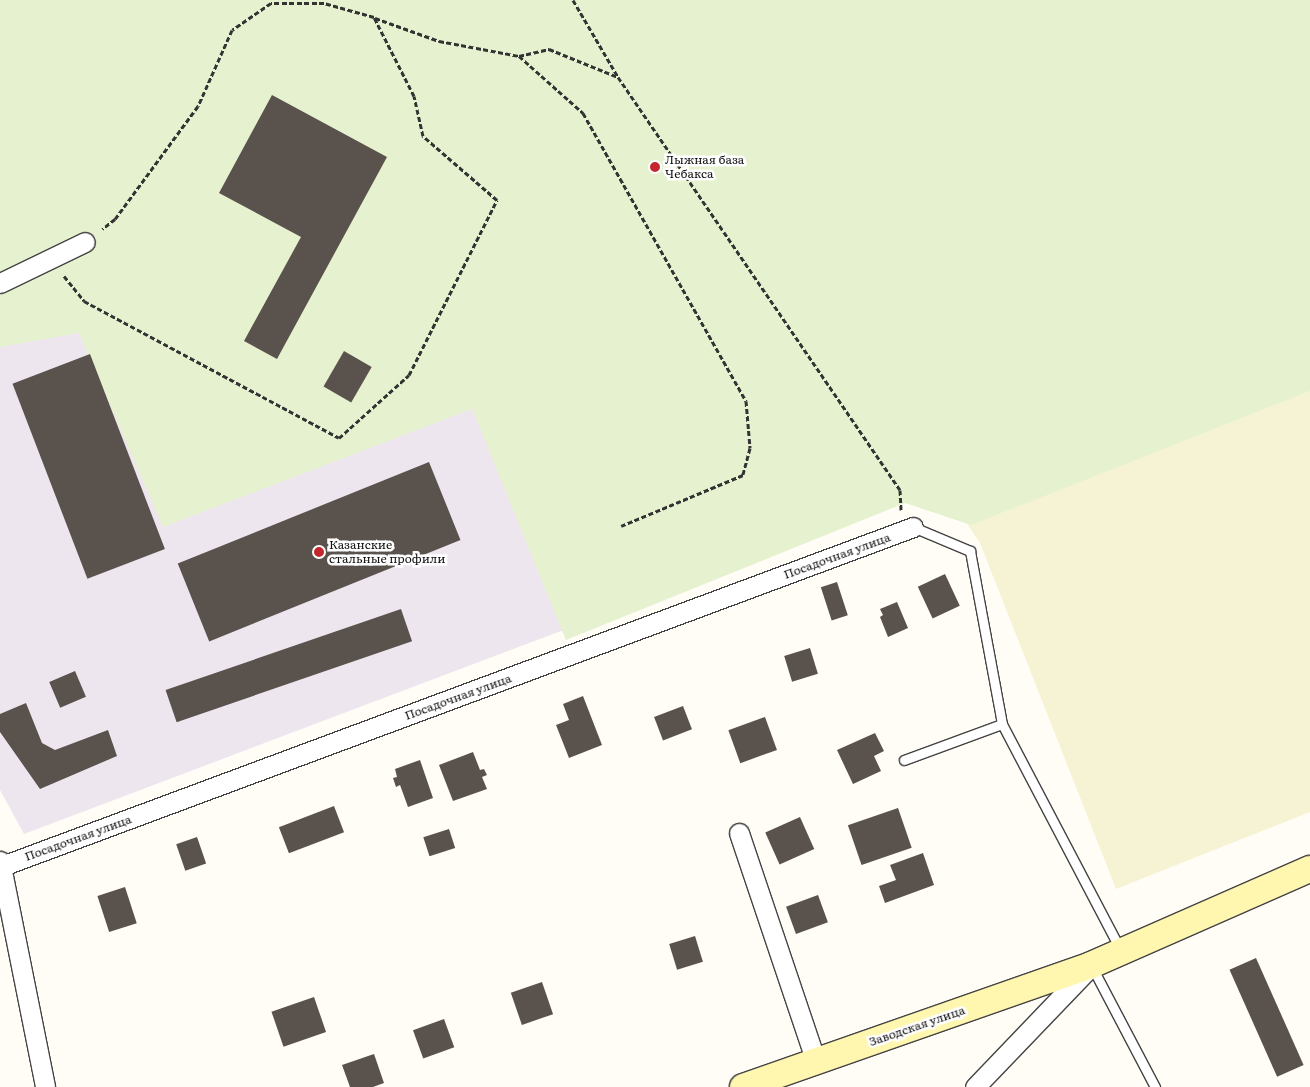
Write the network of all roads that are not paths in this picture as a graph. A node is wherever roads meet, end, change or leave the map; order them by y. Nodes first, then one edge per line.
1 (85, 242) road end
2 (0, 283) edge
3 (907, 529) joint
4 (1002, 724) junction
5 (904, 760) dead end
6 (739, 834) dead end
7 (1, 864) edge
8 (1310, 869) edge
9 (4, 897) edge
10 (1122, 952) junction
11 (1091, 965) junction
12 (816, 1062) junction
13 (45, 1087) edge
14 (743, 1087) edge
15 (975, 1087) edge
16 (1155, 1087) edge

1 - 2 street
3 - 4 lane
3 - 7 street, Посадочная улица
4 - 5 lane
4 - 10 lane
6 - 12 street
7 - 9 street
8 - 10 street, Заводская улица
9 - 13 street
10 - 11 street, Заводская улица
11 - 12 street, Заводская улица
11 - 15 street
11 - 16 lane
12 - 14 street, Заводская улица

